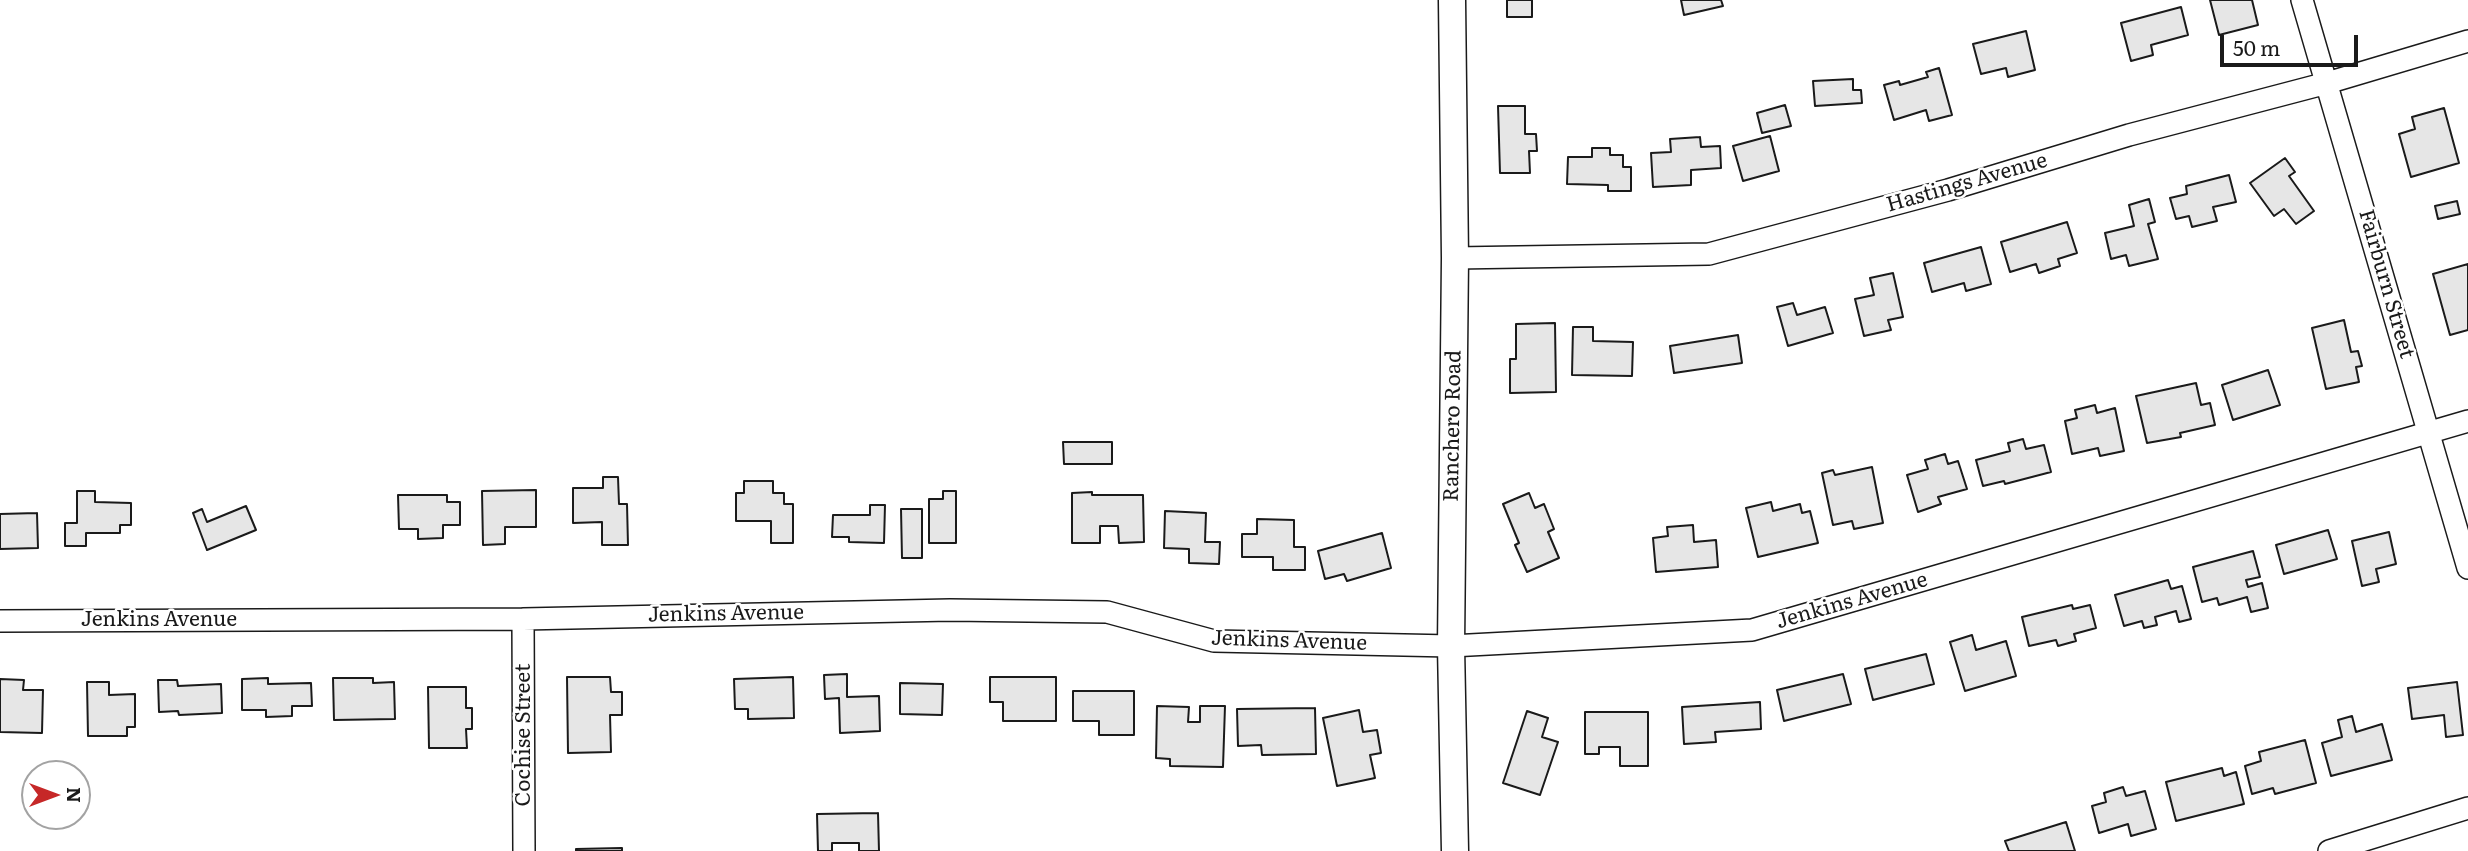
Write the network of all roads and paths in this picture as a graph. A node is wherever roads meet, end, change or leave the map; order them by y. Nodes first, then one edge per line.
1 (1452, 0) edge
2 (2302, 0) edge
3 (2468, 41) edge
4 (2327, 83) junction
5 (1455, 258) junction
6 (2468, 421) edge
7 (2429, 432) junction
8 (2468, 568) edge
9 (523, 618) junction
10 (0, 621) edge
11 (1451, 646) junction
12 (2468, 808) edge
13 (524, 851) edge
14 (1455, 851) edge
15 (2329, 851) edge

1 - 5 main road, Ranchero Road
2 - 4 street, Fairburn Street
3 - 4 street, Hastings Avenue
4 - 5 street, Hastings Avenue
4 - 7 street, Fairburn Street
5 - 11 main road, Ranchero Road
6 - 7 street, Jenkins Avenue
7 - 8 street, Fairburn Street
7 - 11 street, Jenkins Avenue
9 - 10 street, Jenkins Avenue
9 - 11 street, Jenkins Avenue
9 - 13 street, Cochise Street
11 - 14 main road, Ranchero Road
12 - 15 street

